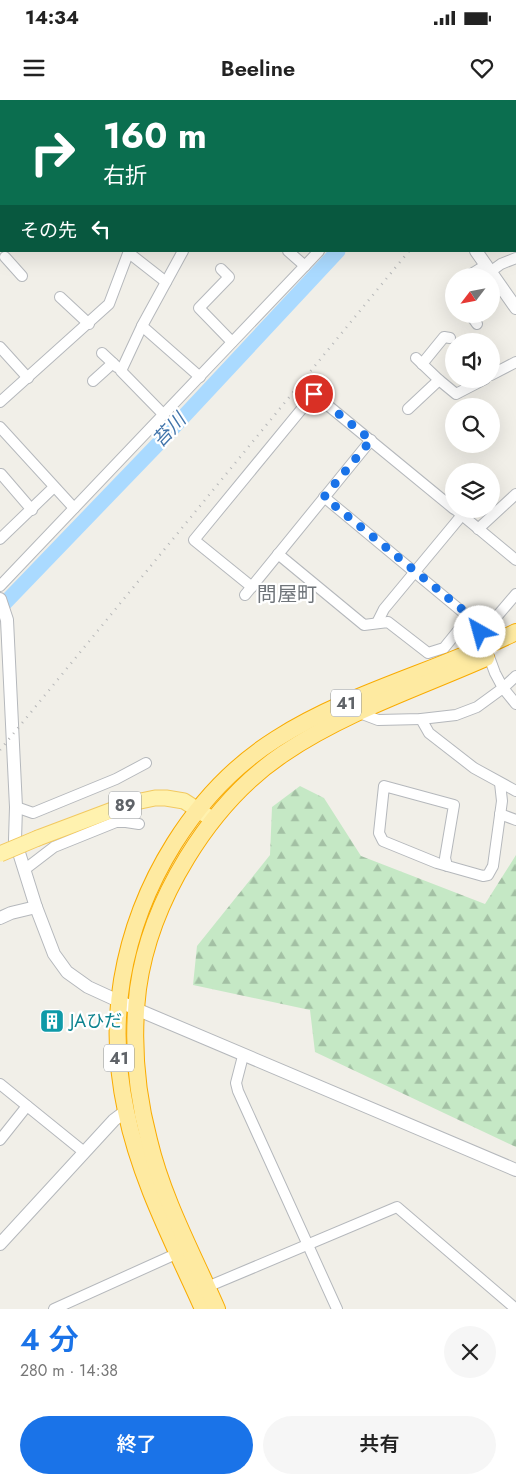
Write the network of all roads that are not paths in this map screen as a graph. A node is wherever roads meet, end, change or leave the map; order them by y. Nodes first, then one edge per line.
1 (129, 252) edge
2 (182, 252) edge
3 (289, 252) edge
4 (318, 252) edge
5 (477, 252) edge
6 (5, 257) edge
7 (516, 258) edge
8 (305, 266) junction
9 (488, 268) joint
10 (221, 270) dead end
11 (22, 276) dead end
12 (166, 282) junction
13 (500, 285) edge
14 (60, 297) dead end
15 (516, 308) edge
16 (89, 324) junction
17 (142, 326) junction
18 (445, 337) edge
19 (232, 342) junction
20 (0, 347) edge
21 (102, 353) dead end
22 (516, 362) edge
23 (113, 363) junction
24 (500, 370) edge
25 (121, 371) junction
26 (200, 377) junction
27 (28, 378) junction
28 (439, 380) junction
29 (93, 382) dead end
30 (445, 385) edge
31 (449, 388) edge
32 (468, 388) edge
33 (0, 402) edge
34 (408, 409) dead end
35 (163, 414) junction
36 (0, 428) edge
37 (371, 440) junction
38 (1, 474) edge
39 (54, 487) junction
40 (516, 494) edge
41 (324, 497) junction
42 (445, 502) edge
43 (74, 508) junction
44 (32, 510) junction
45 (451, 518) edge
46 (465, 518) edge
47 (478, 528) junction
48 (0, 539) edge
49 (278, 554) junction
50 (516, 560) edge
51 (416, 572) junction
52 (0, 586) edge
53 (516, 594) edge
54 (0, 599) edge
55 (476, 622) junction
56 (377, 623) junction
57 (4, 625) edge
58 (516, 632) edge
59 (516, 644) edge
60 (487, 652) junction
61 (516, 676) edge
62 (503, 688) junction
63 (516, 704) edge
64 (358, 712) junction
65 (421, 719) junction
66 (146, 763) dead end
67 (500, 783) junction
68 (516, 791) edge
69 (16, 807) junction
70 (198, 810) junction
71 (500, 814) junction
72 (212, 819) junction
73 (516, 820) edge
74 (139, 824) dead end
75 (0, 854) edge
76 (447, 866) junction
77 (24, 870) junction
78 (36, 907) junction
79 (0, 918) edge
80 (119, 1002) junction
81 (136, 1009) junction
82 (244, 1056) junction
83 (0, 1084) edge
84 (27, 1106) junction
85 (126, 1111) junction
86 (0, 1140) edge
87 (84, 1152) junction
88 (516, 1170) edge
89 (1, 1242) edge
90 (308, 1244) junction
91 (178, 1253) junction
92 (207, 1287) junction
93 (54, 1309) edge
94 (203, 1309) edge
95 (217, 1309) edge
96 (337, 1309) edge
97 (516, 1309) edge

1 - 12 street
1 - 16 street
2 - 12 street
3 - 8 street
4 - 8 street
5 - 9 street
6 - 11 street
7 - 9 street
8 - 19 street
10 - 19 street
12 - 17 street
13 - 15 street
14 - 16 street
16 - 27 street
17 - 25 street
17 - 26 street
18 - 28 street
19 - 26 street
20 - 27 street
21 - 23 street
22 - 24 street
23 - 25 street
23 - 29 street
25 - 35 street
26 - 35 street
27 - 33 street
28 - 30 street
28 - 34 street
31 - 32 street
35 - 43 street
36 - 39 street
37 - 41 street
37 - 42 street
37 - 49 street
38 - 44 street
39 - 43 street
39 - 44 street
40 - 47 street
41 - 49 street
41 - 51 street
43 - 52 street
44 - 48 street
45 - 51 street
46 - 47 street
47 - 50 street
49 - 56 street
51 - 55 street
51 - 56 street
53 - 55 street
54 - 57 street
55 - 56 street
55 - 60 street
57 - 69 street
58 - 60 highway, 41
59 - 60 highway, 41
60 - 62 street
60 - 64 highway, 41
60 - 70 highway, 41
61 - 62 street
62 - 63 street
62 - 65 street
64 - 65 street
64 - 72 highway, 41
65 - 67 street
66 - 69 street
67 - 68 street
67 - 71 street
69 - 77 street
70 - 72 main road, 89
70 - 75 main road, 89, bridge
70 - 80 highway, 41
71 - 73 street
71 - 76 street
72 - 81 highway, 41
74 - 77 street
76 - 76 street
77 - 78 street
78 - 79 street
78 - 80 street
80 - 81 street
80 - 85 highway, 41
81 - 82 street
81 - 92 highway, 41
82 - 88 street
82 - 90 street
83 - 84 street
84 - 86 street
84 - 87 street
85 - 87 street
85 - 91 highway, 41
87 - 89 street
90 - 92 street
90 - 96 street
90 - 97 street
91 - 93 street
91 - 94 highway, 41
92 - 95 highway, 41

